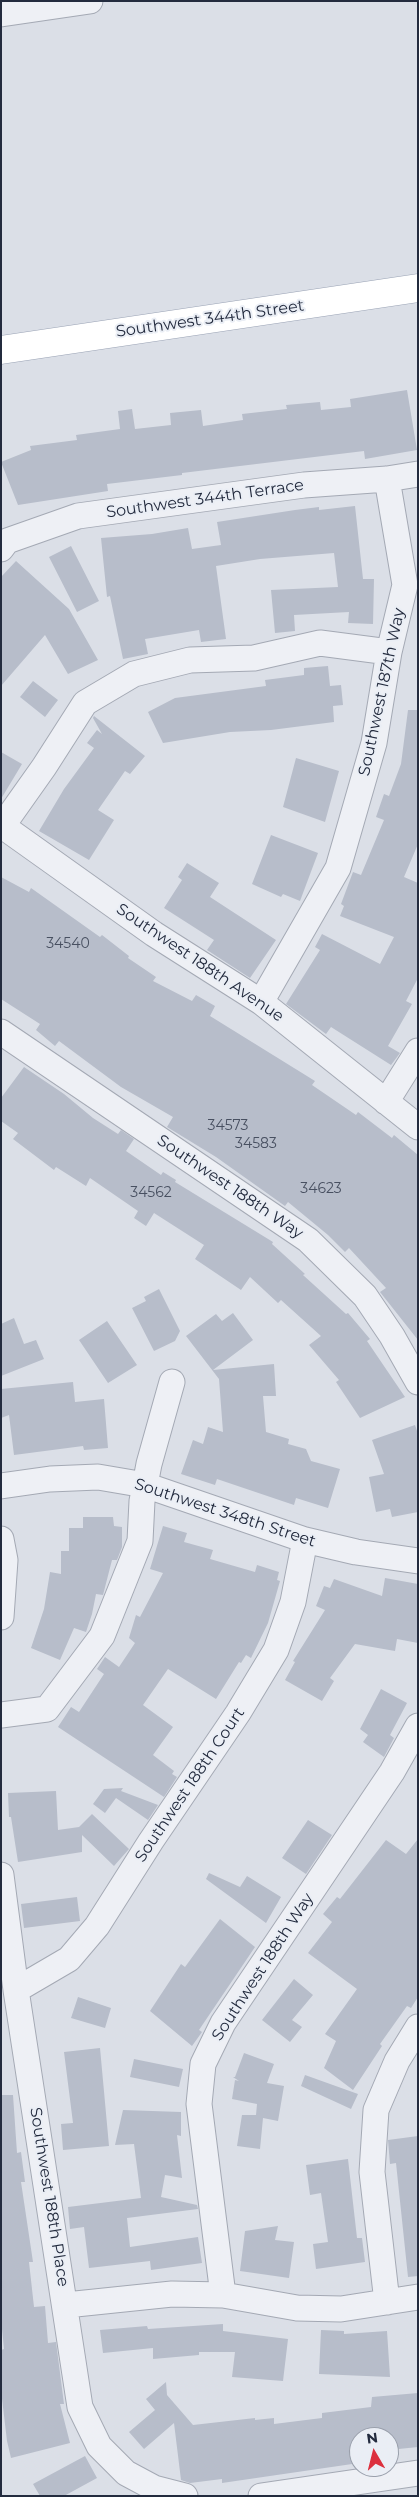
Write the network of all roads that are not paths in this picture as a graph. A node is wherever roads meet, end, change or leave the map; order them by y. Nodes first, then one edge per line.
1 (90, 1) edge
2 (1, 14) edge
3 (418, 288) edge
4 (1, 350) edge
5 (418, 474) edge
6 (387, 480) junction
7 (1, 549) edge
8 (389, 652) junction
9 (2, 825) edge
10 (262, 1002) junction
11 (1, 1032) edge
12 (418, 1051) edge
13 (386, 1102) junction
14 (418, 1127) edge
15 (172, 1382) dead end
16 (418, 1382) edge
17 (145, 1485) junction
18 (1, 1486) edge
19 (1, 1540) edge
20 (305, 1540) junction
21 (418, 1560) edge
22 (1, 1617) edge
23 (1, 1715) edge
24 (418, 1726) edge
25 (1, 1876) edge
26 (16, 1990) junction
27 (418, 2028) edge
28 (223, 2295) junction
29 (418, 2297) edge
30 (387, 2302) junction
31 (66, 2305) junction
32 (418, 2473) edge
33 (184, 2496) edge
34 (261, 2496) edge

1 - 2 street
3 - 4 main road, Southwest 344th Street
5 - 6 street, Southwest 344th Terrace
6 - 7 street, Southwest 344th Terrace
6 - 8 street, Southwest 187th Way
8 - 9 street
8 - 10 street, Southwest 187th Way
9 - 10 street, Southwest 188th Avenue
10 - 13 street, Southwest 188th Avenue
11 - 16 street, Southwest 188th Way
12 - 13 street
13 - 14 street, Southwest 188th Avenue
15 - 17 street
17 - 18 street, Southwest 348th Street
17 - 20 street, Southwest 348th Street
17 - 23 street
19 - 22 street
20 - 21 street, Southwest 348th Street
20 - 26 street, Southwest 188th Court
24 - 28 street, Southwest 188th Way
25 - 26 street, Southwest 188th Place
26 - 31 street, Southwest 188th Place
27 - 30 street
28 - 30 street
28 - 31 street
29 - 30 street
31 - 33 street, Southwest 188th Place
32 - 34 street

